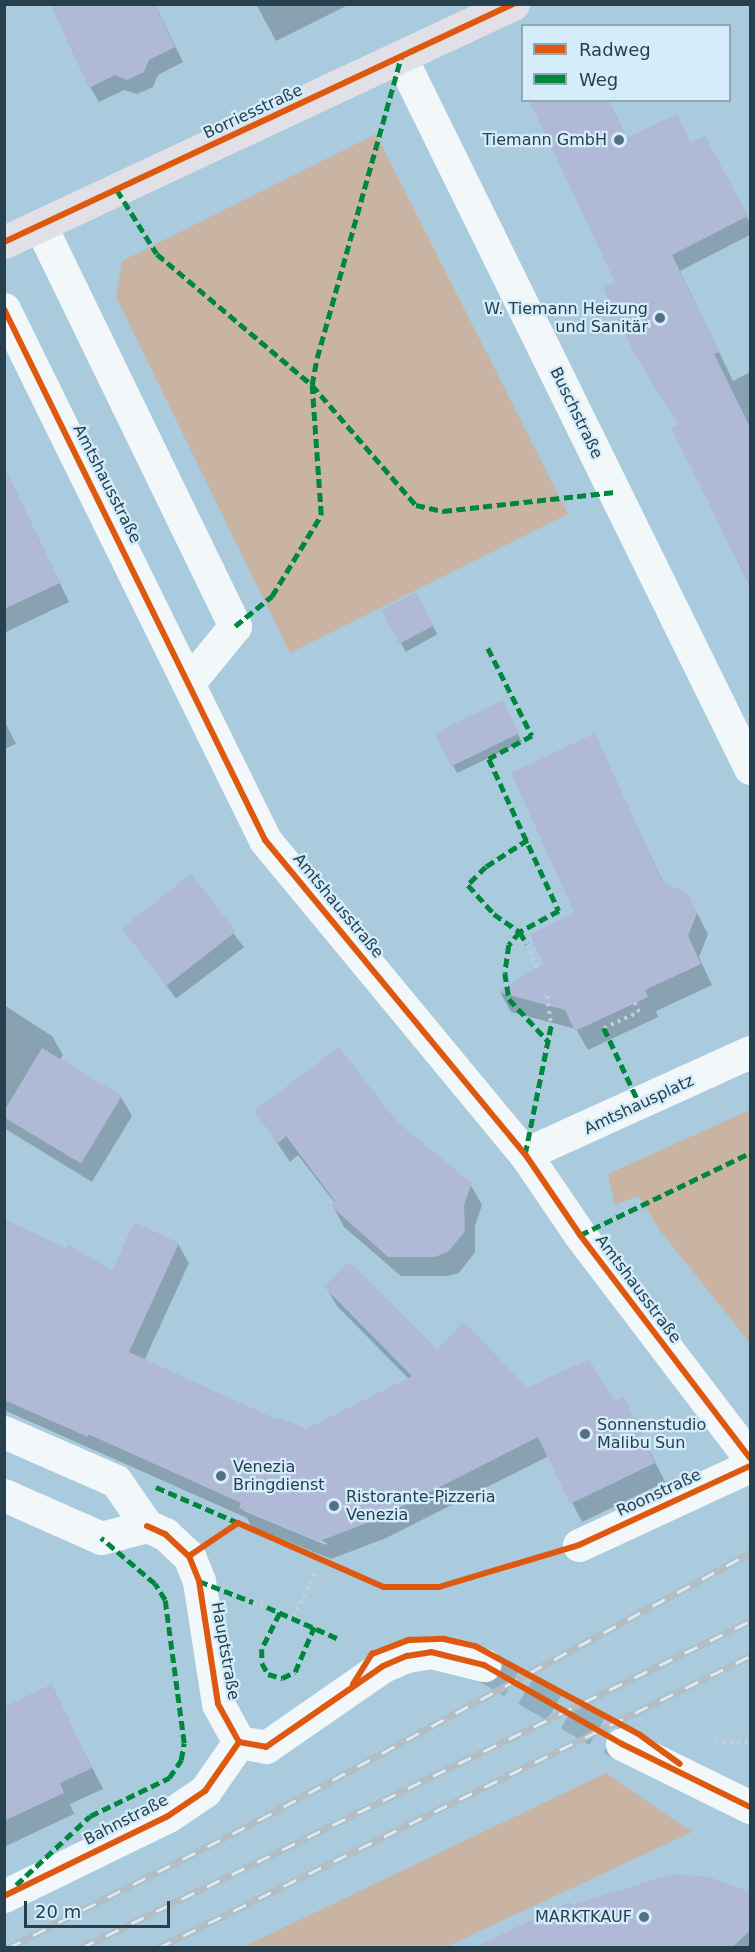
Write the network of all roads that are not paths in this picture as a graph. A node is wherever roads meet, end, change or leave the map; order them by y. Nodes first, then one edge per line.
1 (513, 4) edge
2 (401, 58) junction
3 (40, 227) junction
4 (5, 241) edge
5 (4, 309) edge
6 (190, 681) junction
7 (750, 768) edge
8 (750, 1052) edge
9 (525, 1154) junction
10 (4, 1432) edge
11 (750, 1458) edge
12 (750, 1466) edge
13 (4, 1495) edge
14 (147, 1526) junction
15 (579, 1545) dead end
16 (484, 1665) tunnel mouth
17 (239, 1742) junction
18 (622, 1744) tunnel mouth
19 (750, 1807) edge
20 (4, 1896) edge

1 - 2 main road, Borriesstraße
2 - 3 main road, Borriesstraße
2 - 7 street, Buschstraße
3 - 4 main road, Borriesstraße
3 - 6 street
5 - 6 street, Amtshausstraße
6 - 9 street, Amtshausstraße
8 - 9 street, Amtshausplatz
9 - 11 street, Amtshausstraße
10 - 14 street, Hauptstraße
12 - 15 street, Roonstraße
13 - 14 street
14 - 17 street, Hauptstraße
16 - 17 street
17 - 20 street, Bahnstraße
18 - 19 street

